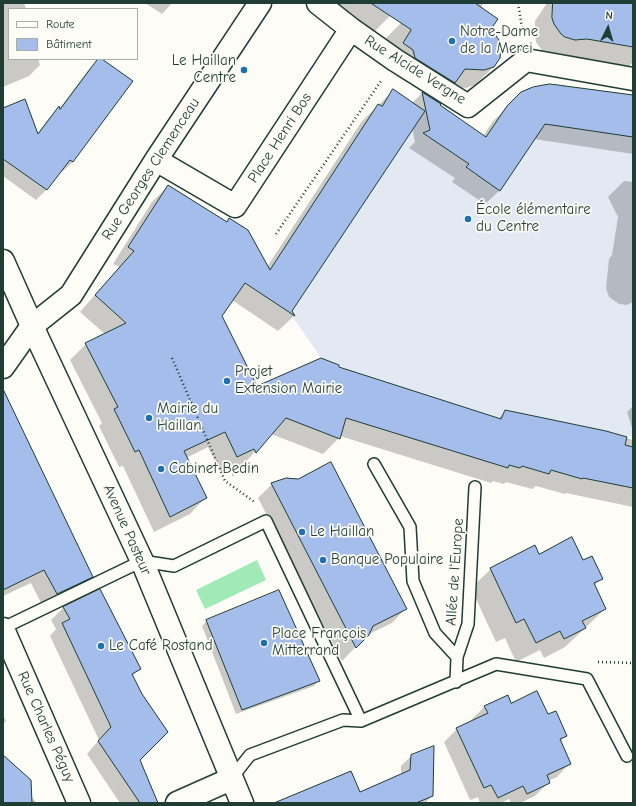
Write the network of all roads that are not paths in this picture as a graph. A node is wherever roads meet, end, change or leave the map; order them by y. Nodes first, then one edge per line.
1 (260, 3) edge
2 (318, 3) edge
3 (351, 28) junction
4 (633, 79) edge
5 (156, 160) junction
6 (3, 261) edge
7 (32, 326) junction
8 (3, 367) edge
9 (374, 464) dead end
10 (476, 487) dead end
11 (142, 561) junction
12 (3, 629) edge
13 (457, 657) junction
14 (456, 682) junction
15 (361, 721) junction
16 (627, 756) dead end
17 (231, 779) junction
18 (79, 803) edge
19 (177, 803) edge
20 (242, 803) edge

1 - 5 street, Rue Georges Clemenceau
2 - 3 street
3 - 4 street, Rue Alcide Vergne
3 - 5 street, Place Henri Bos
5 - 7 street, Rue Georges Clemenceau
6 - 7 street, Avenue Pasteur
7 - 8 street, Rue Georges Clemenceau
7 - 11 street, Avenue Pasteur
9 - 13 lane
10 - 13 lane, Allée de l'Europe
11 - 12 lane
11 - 15 lane
11 - 17 street, Avenue Pasteur
12 - 18 street, Rue Charles Péguy
13 - 14 lane, Allée de l'Europe
14 - 15 lane
14 - 16 lane
15 - 17 lane
17 - 19 street
17 - 20 street, Avenue Pasteur

